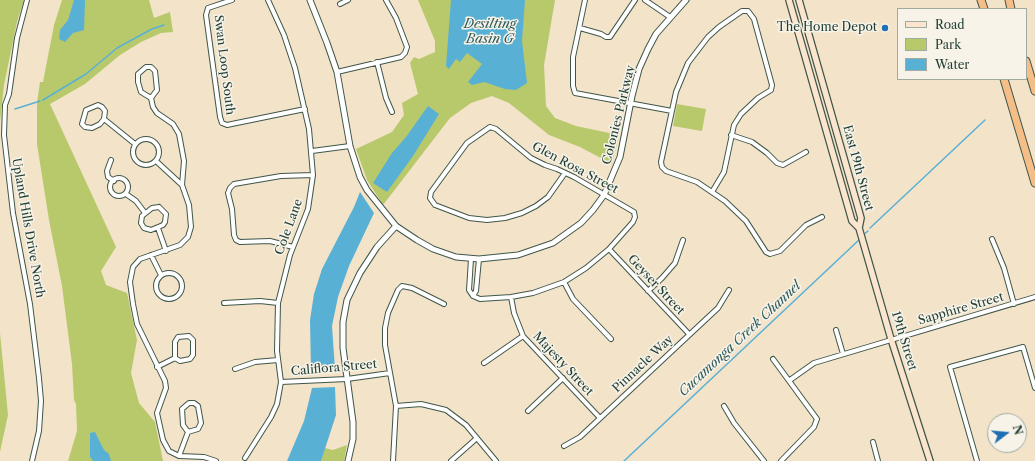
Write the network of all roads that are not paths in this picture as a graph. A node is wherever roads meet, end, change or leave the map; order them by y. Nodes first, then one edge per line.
1 (27, 0) edge
2 (232, 0) edge
3 (268, 0) edge
4 (310, 0) edge
5 (348, 0) edge
6 (386, 0) edge
7 (585, 0) edge
8 (635, 0) edge
9 (646, 0) edge
10 (686, 0) edge
11 (789, 0) edge
12 (799, 0) edge
13 (340, 4) dead end
14 (670, 17) junction
15 (580, 28) junction
16 (377, 62) junction
17 (1027, 65) edge
18 (336, 72) junction
19 (1004, 80) edge
20 (1034, 88) edge
21 (151, 98) junction
22 (630, 105) junction
23 (304, 109) junction
24 (672, 111) junction
25 (392, 112) dead end
26 (104, 119) junction
27 (731, 135) junction
28 (135, 144) junction
29 (350, 146) junction
30 (312, 151) junction
31 (806, 152) dead end
32 (111, 160) dead end
33 (156, 161) junction
34 (565, 173) junction
35 (313, 175) junction
36 (114, 181) junction
37 (1035, 183) edge
38 (182, 185) junction
39 (712, 192) junction
40 (126, 194) junction
41 (604, 195) junction
42 (145, 213) junction
43 (822, 217) dead end
44 (396, 226) junction
45 (158, 228) junction
46 (859, 228) junction
47 (992, 239) dead end
48 (683, 240) dead end
49 (293, 246) junction
50 (609, 249) junction
51 (166, 250) junction
52 (151, 255) junction
53 (471, 259) junction
54 (479, 259) junction
55 (162, 275) junction
56 (564, 282) junction
57 (648, 290) junction
58 (729, 290) dead end
59 (473, 296) junction
60 (511, 297) junction
61 (1035, 297) edge
62 (224, 303) dead end
63 (278, 304) junction
64 (444, 304) dead end
65 (1014, 304) junction
66 (836, 330) dead end
67 (689, 334) junction
68 (523, 336) junction
69 (611, 339) dead end
70 (891, 339) junction
71 (843, 354) junction
72 (176, 358) junction
73 (773, 359) dead end
74 (278, 360) junction
75 (484, 362) dead end
76 (157, 367) junction
77 (235, 369) dead end
78 (390, 373) junction
79 (563, 378) junction
80 (347, 379) junction
81 (790, 380) junction
82 (281, 382) junction
83 (1035, 388) edge
84 (396, 406) junction
85 (724, 406) dead end
86 (528, 411) dead end
87 (600, 418) junction
88 (188, 432) junction
89 (477, 438) junction
90 (873, 442) dead end
91 (564, 446) dead end
92 (179, 456) junction
93 (245, 458) dead end
94 (32, 461) edge
95 (216, 461) edge
96 (348, 461) edge
97 (393, 461) edge
98 (451, 461) edge
99 (496, 461) edge
100 (764, 461) edge
101 (781, 461) edge
102 (878, 461) edge
103 (930, 461) edge
104 (977, 461) edge

1 - 94 street, Upland Hills Drive North
2 - 23 street, Swan Loop South
3 - 23 street, Cole Lane
4 - 18 street, Colonies Parkway
5 - 13 street
6 - 16 street
7 - 15 street
8 - 15 street
9 - 14 street
10 - 14 street, Colonies Parkway
11 - 46 main road, East 19th Street
12 - 46 main road, East 19th Street
14 - 22 street, Colonies Parkway
15 - 22 street
16 - 18 street
16 - 25 street
17 - 20 highway
18 - 29 street, Colonies Parkway
19 - 37 highway
21 - 21 street
21 - 38 street
22 - 24 street
22 - 41 street, Colonies Parkway
23 - 30 street, Cole Lane
24 - 27 street
24 - 39 street
26 - 26 street
26 - 28 street
27 - 31 street
27 - 39 street
28 - 33 street
28 - 33 street
29 - 30 street
29 - 44 street, Colonies Parkway
30 - 35 street, Cole Lane
32 - 36 street
33 - 38 street
34 - 34 street, Glen Rosa Street
34 - 41 street, Glen Rosa Street
35 - 49 street, Cole Lane
35 - 49 street
36 - 40 street
36 - 40 street
38 - 51 street
39 - 43 street
40 - 42 street
41 - 50 street, Glen Rosa Street
41 - 54 street, Colonies Parkway
42 - 45 street
42 - 45 street
44 - 53 street, Colonies Parkway
44 - 80 street
45 - 51 street
46 - 70 main road, 19th Street
47 - 65 street
48 - 57 street
49 - 63 street, Cole Lane
50 - 56 street
50 - 57 street, Geyser Street
51 - 52 street
52 - 55 street
52 - 76 street
53 - 54 street, Colonies Parkway
53 - 59 street
54 - 59 street
55 - 55 street
56 - 60 street
56 - 69 street
57 - 67 street, Geyser Street
58 - 67 street, Pinnacle Way
59 - 60 street
60 - 68 street, Majesty Street
61 - 65 street, Sapphire Street
62 - 63 street
63 - 74 street, Cole Lane
64 - 78 street
65 - 70 street, Sapphire Street
66 - 71 street
67 - 87 street, Pinnacle Way
68 - 75 street
68 - 79 street, Majesty Street
70 - 71 street, Sapphire Street
70 - 103 main road, 19th Street
71 - 81 street, Sapphire Street
72 - 72 street
72 - 76 street
73 - 81 street
74 - 77 street
74 - 82 street, Cole Lane
76 - 92 street
78 - 80 street, Califlora Street
78 - 84 street
79 - 86 street
79 - 87 street, Majesty Street
80 - 82 street, Califlora Street
80 - 96 street
81 - 101 street
82 - 93 street, Cole Lane
83 - 104 street
84 - 89 street
84 - 97 street
85 - 100 street
87 - 91 street, Pinnacle Way
88 - 88 street
88 - 92 street
89 - 98 street
89 - 99 street
90 - 102 street
92 - 95 street

